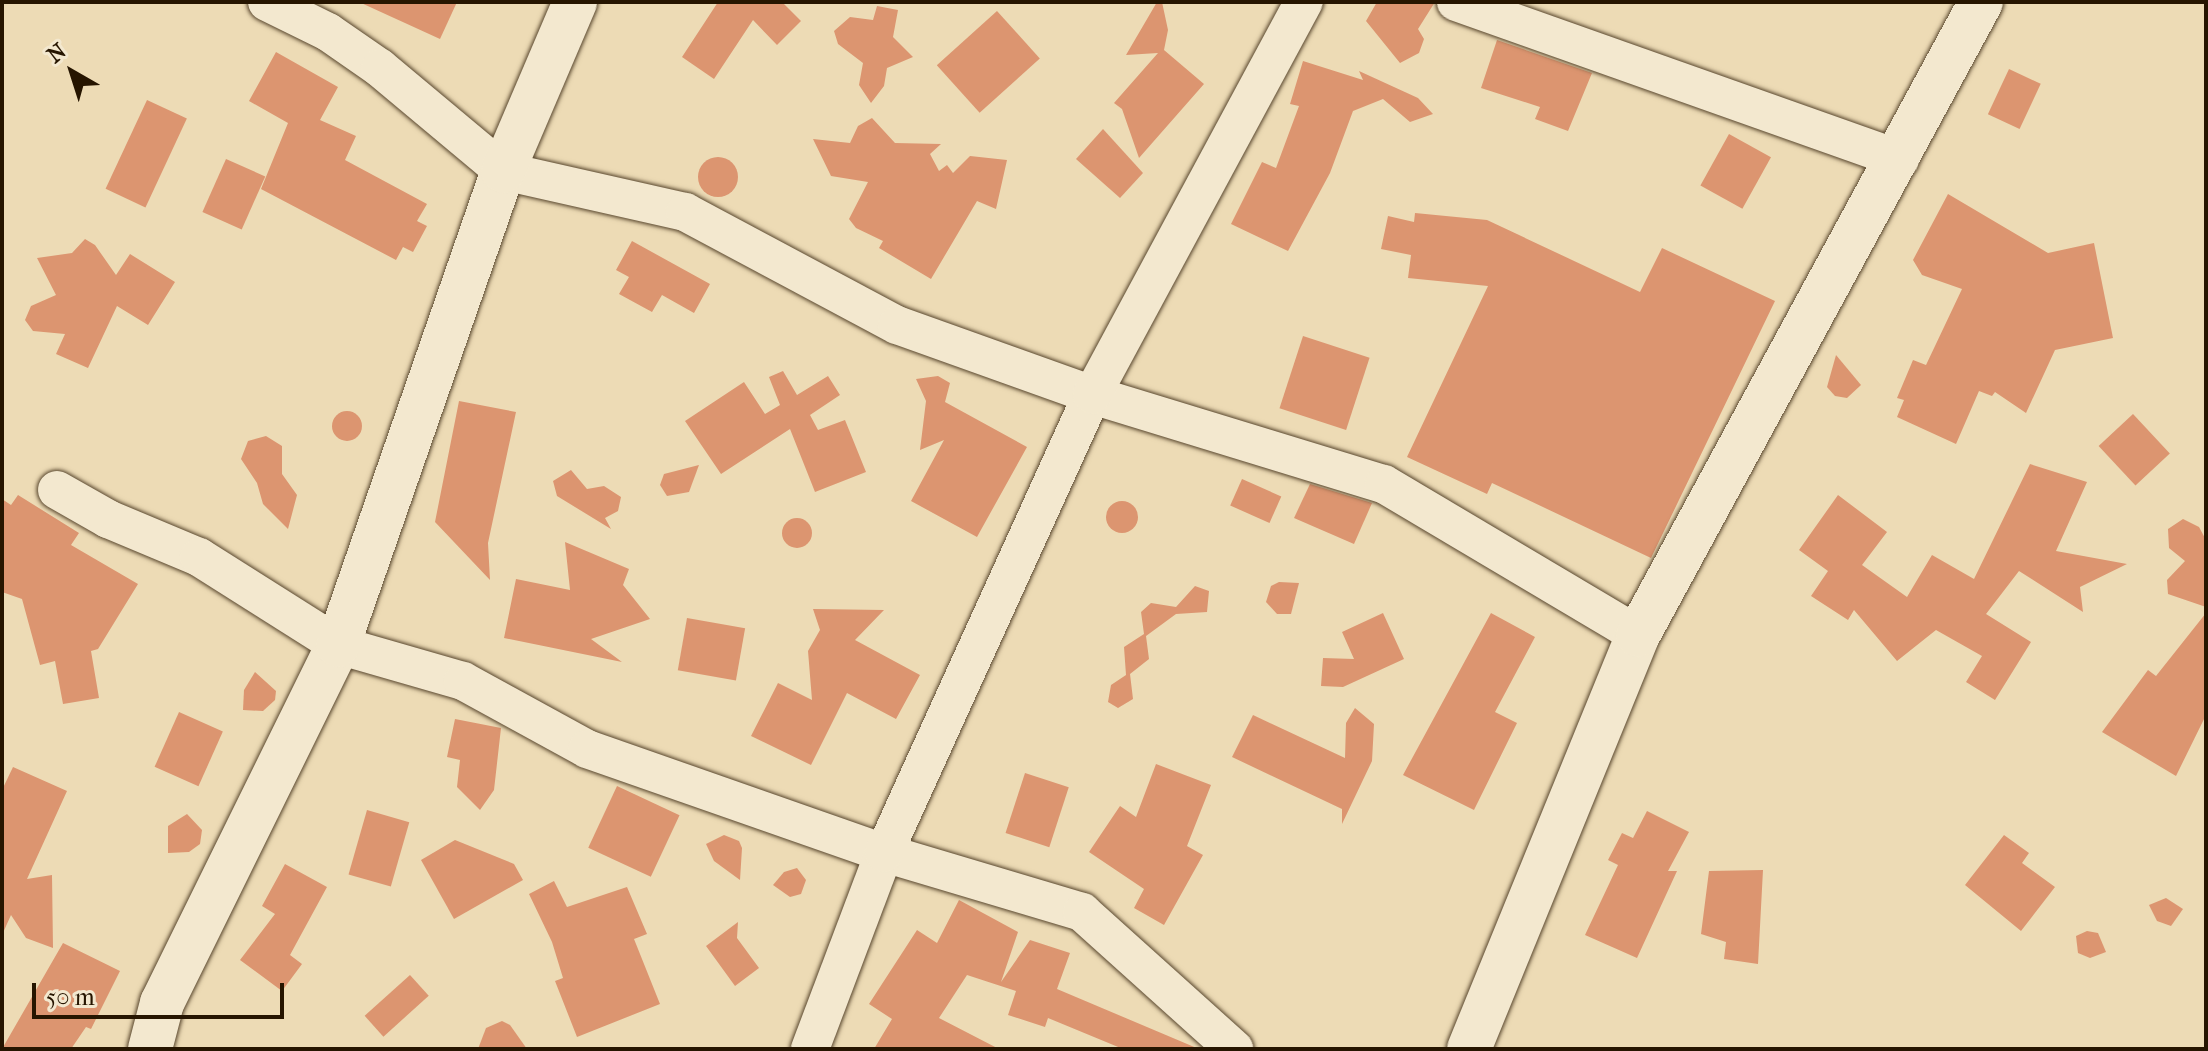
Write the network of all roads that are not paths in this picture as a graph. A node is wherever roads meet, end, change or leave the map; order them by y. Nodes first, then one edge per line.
1 (267, 2) edge
2 (575, 2) edge
3 (1304, 2) edge
4 (1456, 2) edge
5 (1981, 2) edge
6 (1900, 159) junction
7 (503, 171) junction
8 (1092, 395) junction
9 (57, 490) dead end
10 (1638, 635) junction
11 (338, 645) junction
12 (884, 853) junction
13 (1481, 1042) edge
14 (150, 1049) edge
15 (810, 1049) edge
16 (1234, 1049) edge

1 - 7 street
2 - 7 main road
3 - 8 street
4 - 6 street
5 - 6 main road
6 - 10 main road
7 - 8 street
7 - 11 main road
8 - 10 street
8 - 12 street
9 - 11 street
10 - 13 main road
11 - 12 street
11 - 14 main road
12 - 15 street
12 - 16 street

